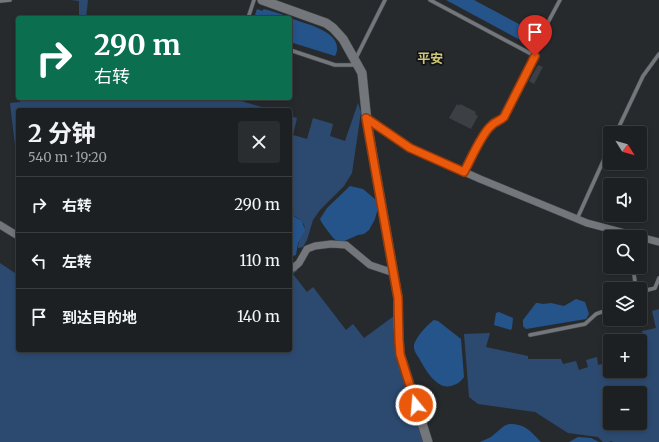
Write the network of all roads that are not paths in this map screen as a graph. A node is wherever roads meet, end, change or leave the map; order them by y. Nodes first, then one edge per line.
1 (0, 0) edge
2 (10, 0) edge
3 (254, 0) edge
4 (262, 0) edge
5 (385, 0) edge
6 (430, 0) edge
7 (560, 0) edge
8 (249, 16) edge
9 (292, 51) edge
10 (532, 54) junction
11 (659, 54) edge
12 (356, 63) junction
13 (366, 118) junction
14 (619, 126) edge
15 (603, 161) edge
16 (464, 172) junction
17 (577, 219) junction
18 (0, 225) edge
19 (611, 230) edge
20 (16, 235) edge
21 (647, 239) edge
22 (659, 242) edge
23 (292, 268) edge
24 (394, 273) junction
25 (659, 278) edge
26 (647, 290) edge
27 (603, 312) edge
28 (530, 335) dead end
29 (428, 442) edge

1 - 2 lane
3 - 8 lane
4 - 12 street
5 - 12 lane
6 - 10 lane
7 - 10 lane
9 - 12 lane
10 - 16 lane
11 - 14 lane
12 - 13 street
13 - 16 street
13 - 24 street
15 - 17 lane
16 - 17 street
17 - 19 street
18 - 20 street
21 - 22 street
23 - 24 street
24 - 29 street
25 - 26 lane
27 - 28 lane

